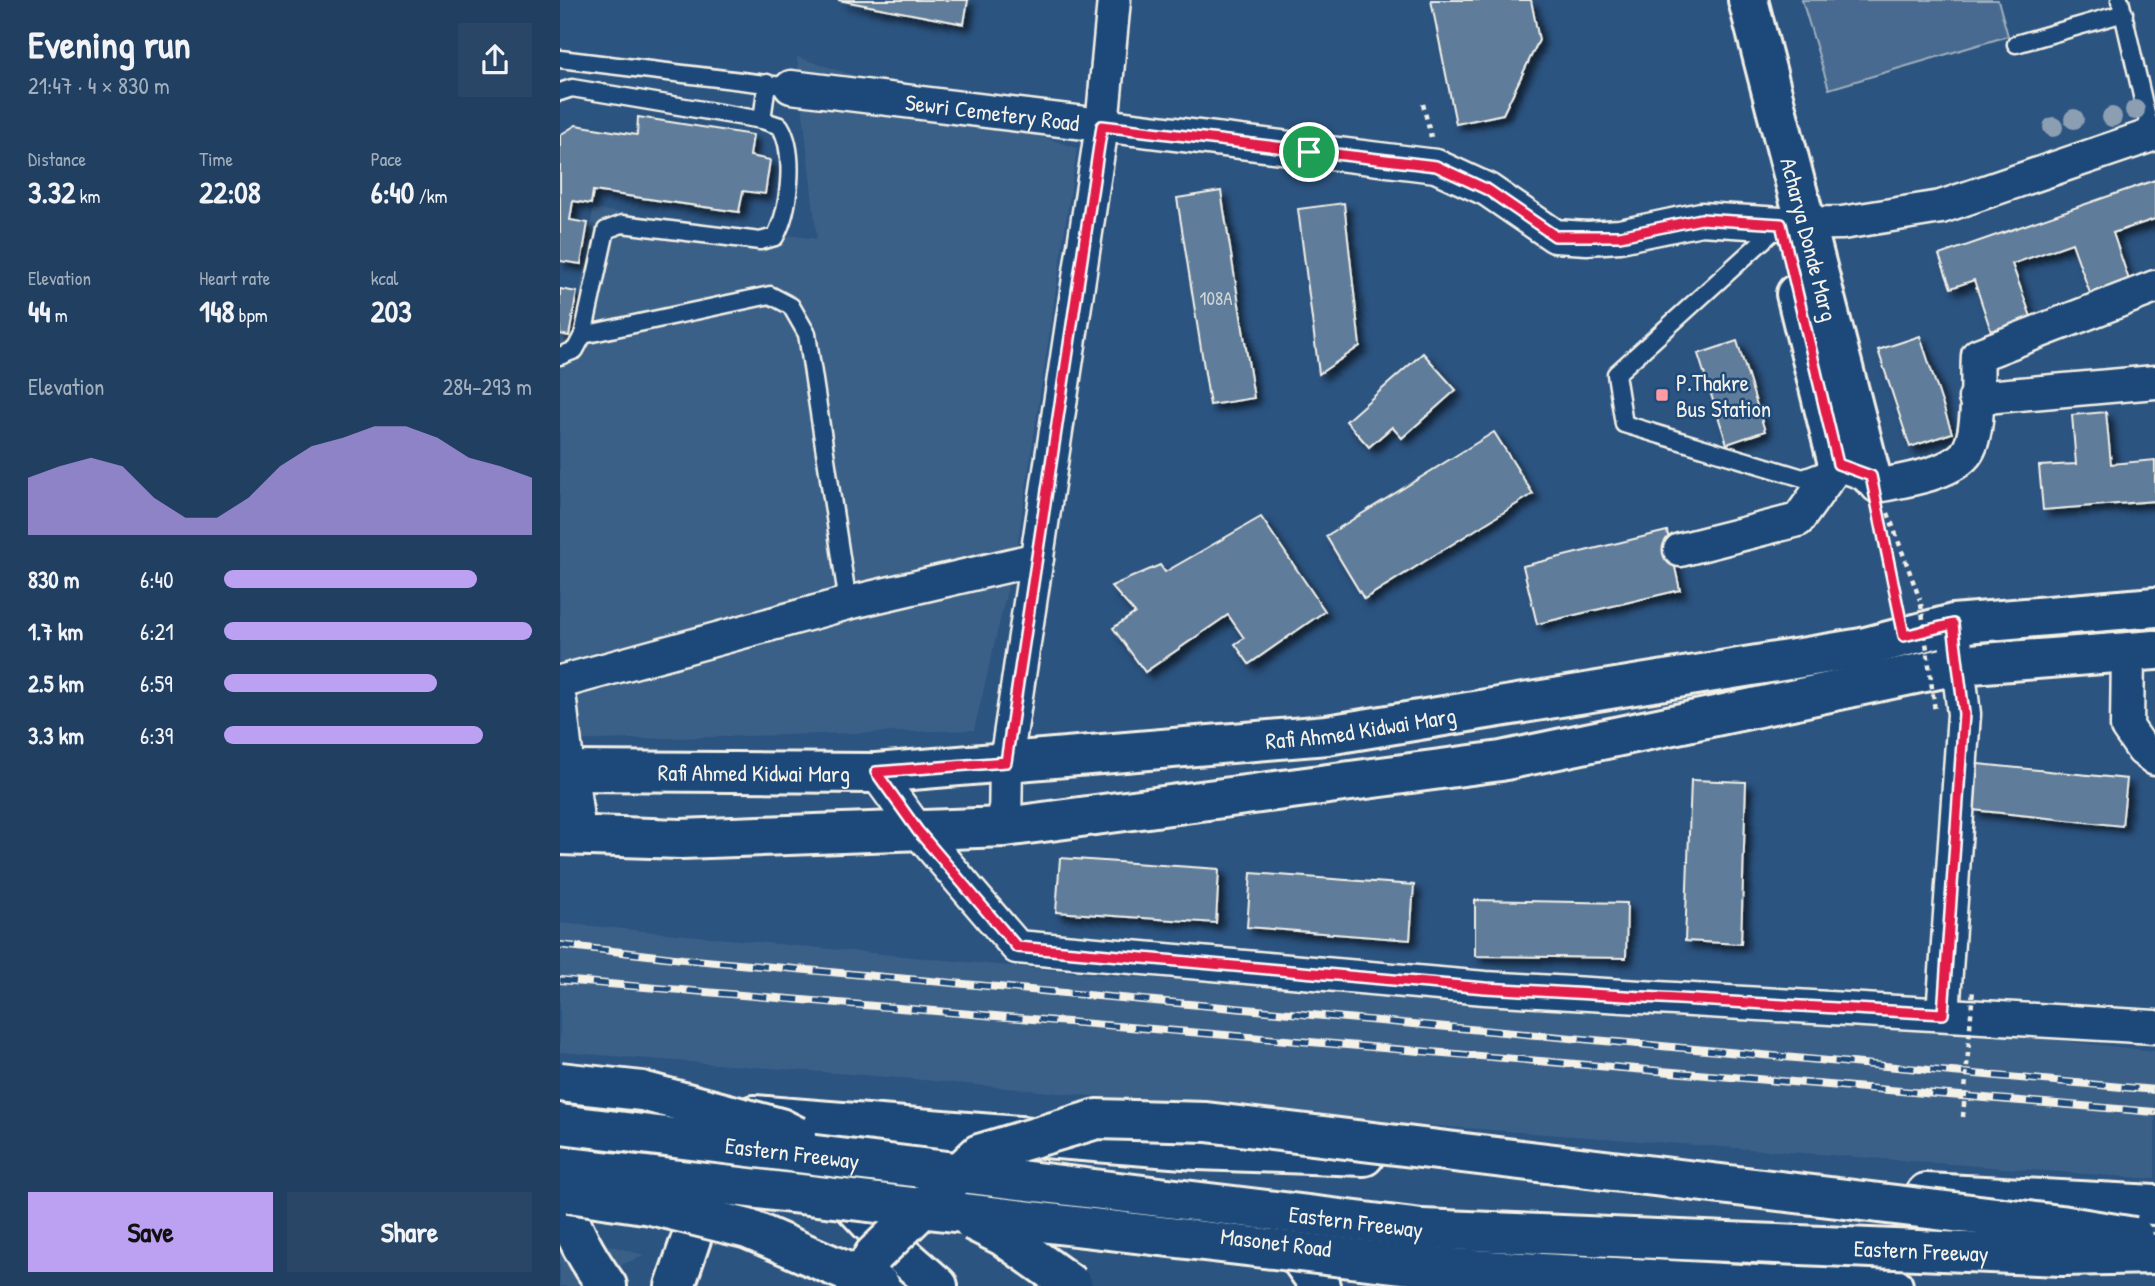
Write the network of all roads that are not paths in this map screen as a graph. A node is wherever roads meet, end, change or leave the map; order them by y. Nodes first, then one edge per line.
1 (1114, 0) edge
2 (1723, 0) edge
3 (1748, 0) edge
4 (2122, 6) edge
5 (2016, 44) dead end
6 (560, 60) edge
7 (779, 85) junction
8 (560, 92) edge
9 (762, 120) junction
10 (1102, 126) junction
11 (2153, 135) edge
12 (1793, 224) junction
13 (2155, 287) edge
14 (583, 335) junction
15 (560, 356) edge
16 (2155, 382) edge
17 (1975, 398) junction
18 (1862, 476) junction
19 (1679, 550) dead end
20 (1037, 559) junction
21 (848, 603) junction
22 (2155, 607) edge
23 (1953, 624) junction
24 (2142, 651) edge
25 (1958, 665) junction
26 (560, 682) edge
27 (560, 701) edge
28 (2155, 759) edge
29 (1006, 762) junction
30 (564, 771) edge
31 (876, 772) junction
32 (1005, 827) junction
33 (918, 831) junction
34 (568, 835) edge
35 (1943, 1014) junction
36 (2155, 1027) edge
37 (560, 1082) edge
38 (560, 1101) edge
39 (688, 1111) junction
40 (560, 1124) edge
41 (560, 1157) edge
42 (560, 1166) edge
43 (678, 1171) junction
44 (839, 1190) junction
45 (560, 1191) edge
46 (2155, 1205) edge
47 (2155, 1240) edge
48 (1290, 1244) junction
49 (2155, 1254) edge
50 (586, 1264) edge
51 (1685, 1280) edge
52 (675, 1286) edge
53 (856, 1286) edge
54 (880, 1286) edge
55 (938, 1286) edge
56 (1073, 1286) edge
57 (1320, 1286) edge
58 (1776, 1286) edge
59 (1893, 1286) edge

1 - 10 street
2 - 12 main road, Acharya Donde Marg
3 - 12 main road, Acharya Donde Marg
4 - 5 lane
4 - 11 lane
6 - 7 lane, Sewri Cemetery Road
7 - 9 lane
7 - 10 street, Sewri Cemetery Road
8 - 9 lane
9 - 14 lane
10 - 12 street, Sewri Cemetery Road
10 - 20 street
11 - 12 street, Sewri Cemetery Road
12 - 18 main road, Acharya Donde Marg
12 - 18 lane
13 - 17 street
14 - 15 lane
14 - 21 lane
16 - 17 street
17 - 18 street
18 - 19 street
20 - 21 street
20 - 29 street
21 - 26 street
22 - 23 main road, Rafi Ahmed Kidwai Marg
23 - 25 street
23 - 29 main road, Rafi Ahmed Kidwai Marg
24 - 25 main road
24 - 28 street
25 - 32 main road
25 - 35 street
27 - 30 street
29 - 31 main road, Rafi Ahmed Kidwai Marg
29 - 32 street
30 - 31 main road, Rafi Ahmed Kidwai Marg
30 - 34 main road
31 - 33 street
32 - 33 main road
33 - 34 main road
33 - 35 street
35 - 36 street
37 - 56 main road, bridge
38 - 39 main road
39 - 43 main road
39 - 46 main road
40 - 49 main road, Eastern Freeway, bridge
41 - 43 main road, Masonet Road
42 - 58 main road, Eastern Freeway, bridge
43 - 44 main road, Masonet Road
43 - 52 main road
44 - 48 main road, Masonet Road
44 - 55 main road
45 - 50 main road
45 - 54 main road, bridge
47 - 53 main road, bridge
48 - 51 main road, Masonet Road
48 - 57 main road
51 - 59 main road, Masonet Road

